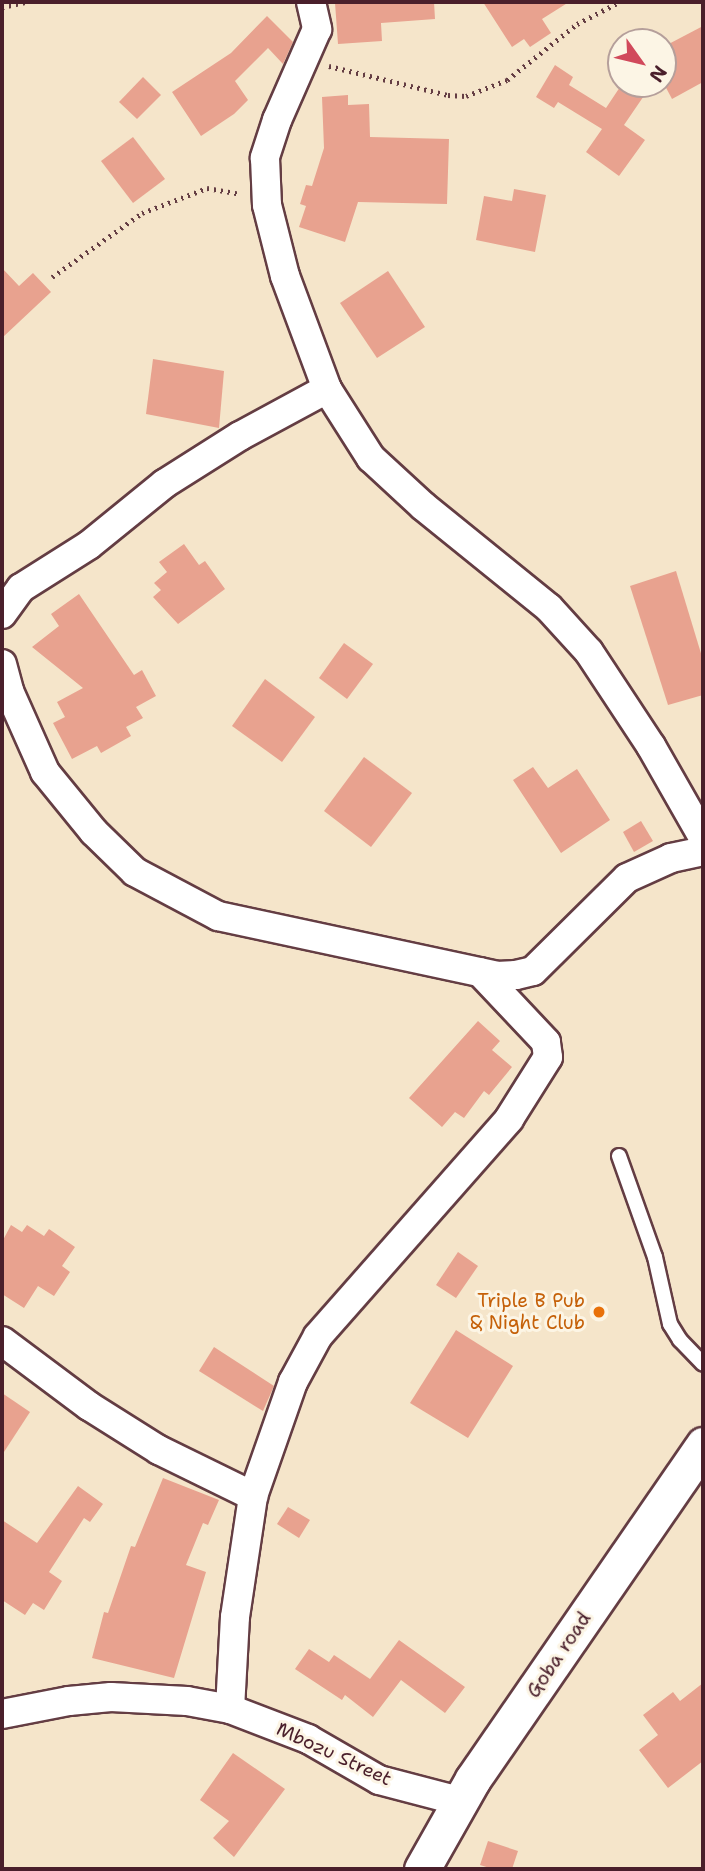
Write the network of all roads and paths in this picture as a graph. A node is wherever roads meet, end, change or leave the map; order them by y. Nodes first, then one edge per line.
1 (26, 2) edge
2 (311, 2) edge
3 (619, 2) edge
4 (2, 7) edge
5 (304, 60) junction
6 (267, 205) junction
7 (52, 277) dead end
8 (327, 389) junction
9 (2, 614) edge
10 (2, 664) edge
11 (703, 837) edge
12 (703, 851) edge
13 (480, 972) junction
14 (619, 1156) dead end
15 (2, 1340) edge
16 (703, 1364) edge
17 (703, 1445) edge
18 (253, 1496) junction
19 (230, 1709) junction
20 (2, 1714) edge
21 (459, 1801) junction
22 (422, 1869) edge

1 - 4 path
2 - 5 street
3 - 5 path
5 - 6 street
6 - 7 path
6 - 8 street
8 - 9 street
8 - 11 street
10 - 13 street
12 - 13 street
13 - 18 street
14 - 16 lane
15 - 18 street
17 - 21 street, Goba road
18 - 19 street
19 - 20 street, Mbozu Street
19 - 21 street, Mbozu Street
21 - 22 street, Goba road

